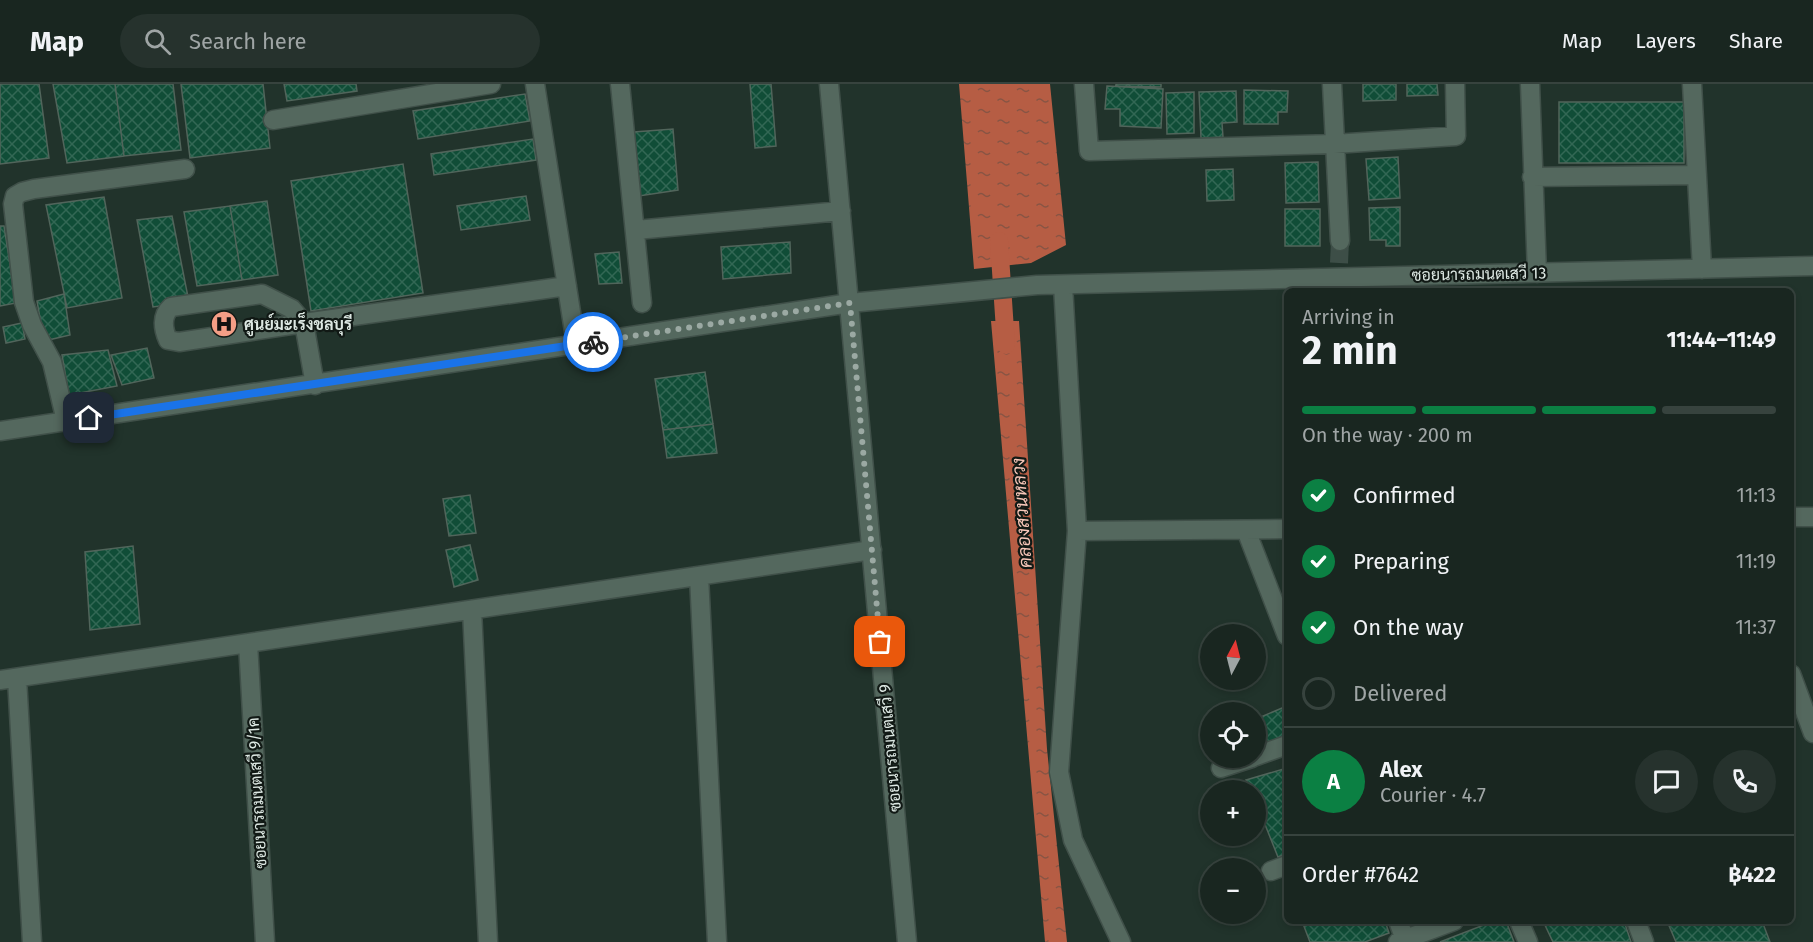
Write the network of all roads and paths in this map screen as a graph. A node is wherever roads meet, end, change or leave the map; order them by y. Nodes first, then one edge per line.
1 (491, 84) edge
2 (535, 84) edge
3 (620, 84) edge
4 (829, 84) edge
5 (1084, 84) edge
6 (1332, 84) edge
7 (1455, 84) edge
8 (1530, 84) edge
9 (1692, 84) edge
10 (273, 120) dead end
11 (1334, 144) junction
12 (185, 169) dead end
13 (1697, 175) junction
14 (1532, 177) junction
15 (841, 211) junction
16 (636, 230) junction
17 (1340, 241) tunnel mouth
18 (1813, 266) edge
19 (1702, 269) junction
20 (1537, 273) junction
21 (1063, 285) junction
22 (567, 286) junction
23 (642, 303) dead end
24 (850, 303) junction
25 (304, 323) junction
26 (576, 344) junction
27 (315, 385) junction
28 (66, 421) junction
29 (0, 431) edge
30 (1794, 517) edge
31 (1813, 517) edge
32 (1284, 529) edge
33 (1246, 530) junction
34 (1077, 531) junction
35 (872, 550) junction
36 (699, 576) junction
37 (472, 609) junction
38 (1284, 628) edge
39 (248, 643) junction
40 (9, 679) edge
41 (1794, 682) edge
42 (1813, 733) edge
43 (1284, 746) edge
44 (1266, 753) edge
45 (1399, 924) edge
46 (1446, 924) edge
47 (1520, 924) edge
48 (1637, 924) edge
49 (1403, 941) edge
50 (32, 942) edge
51 (265, 942) edge
52 (488, 942) edge
53 (717, 942) edge
54 (907, 942) edge
55 (1121, 942) edge
56 (1528, 942) edge
57 (1644, 942) edge

1 - 10 street
2 - 22 street
3 - 16 street
4 - 15 street, ซอยนารถมนตเสวี 9
5 - 11 street
6 - 11 street
7 - 11 street
8 - 14 street
9 - 13 street
11 - 17 street
12 - 28 street
13 - 14 street
13 - 19 street
14 - 20 street
15 - 16 street
15 - 24 street, ซอยนารถมนตเสวี 9
16 - 23 street
18 - 19 street, ซอยนารถมนตเสวี 13
19 - 20 street, ซอยนารถมนตเสวี 13
20 - 21 street, ซอยนารถมนตเสวี 13
21 - 24 street, ซอยนารถมนตเสวี 13
21 - 34 street
22 - 25 street
22 - 26 street
24 - 26 street
24 - 35 street, ซอยนารถมนตเสวี 9
25 - 25 street
25 - 27 street
26 - 27 street
27 - 28 street
28 - 29 street
30 - 31 street
32 - 33 street
33 - 34 street
33 - 38 street
34 - 55 street
35 - 36 street
35 - 54 street, ซอยนารถมนตเสวี 9
36 - 37 street
36 - 53 street
37 - 39 street
37 - 52 street
39 - 40 street
39 - 51 street, ซอยนารถมนตเสวี 9/1ค
40 - 50 street
41 - 42 street
43 - 44 street
45 - 49 street
46 - 49 street
47 - 56 street
48 - 57 street

